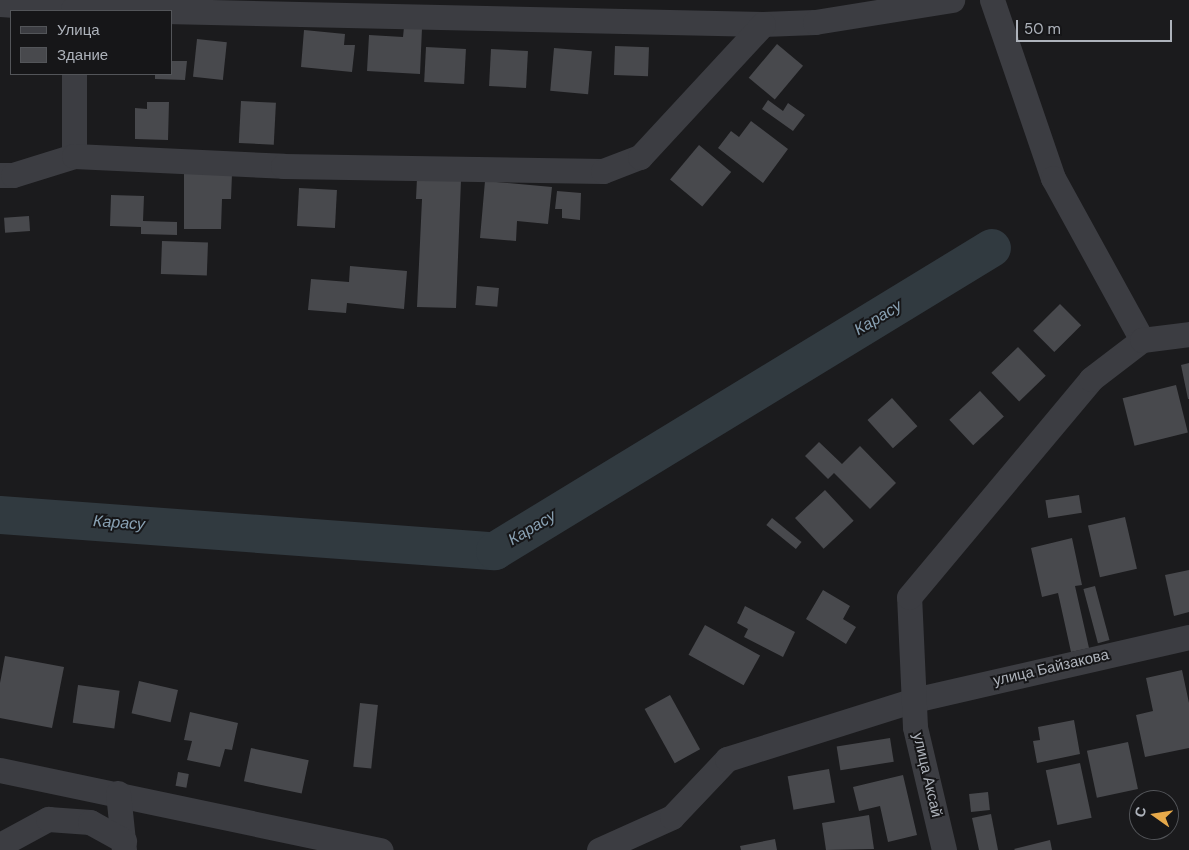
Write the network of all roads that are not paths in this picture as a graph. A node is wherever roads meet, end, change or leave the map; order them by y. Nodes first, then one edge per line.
1 (952, 0) edge
2 (992, 0) edge
3 (0, 4) edge
4 (73, 7) edge
5 (763, 24) junction
6 (74, 75) edge
7 (74, 156) junction
8 (0, 175) edge
9 (1189, 334) edge
10 (1142, 340) junction
11 (1189, 636) edge
12 (914, 700) junction
13 (0, 770) edge
14 (118, 793) junction
15 (0, 845) edge
16 (124, 845) edge
17 (381, 850) edge
18 (598, 850) edge
19 (944, 850) edge

1 - 5 street
2 - 10 street
3 - 4 street
4 - 5 street
5 - 7 street
6 - 7 street
7 - 8 street
9 - 10 street
10 - 12 street, улица Аксай
11 - 12 street, улица Байзакова
12 - 18 street, улица Байзакова
12 - 19 street, улица Аксай
13 - 14 street
14 - 16 street
14 - 17 street
15 - 16 street

